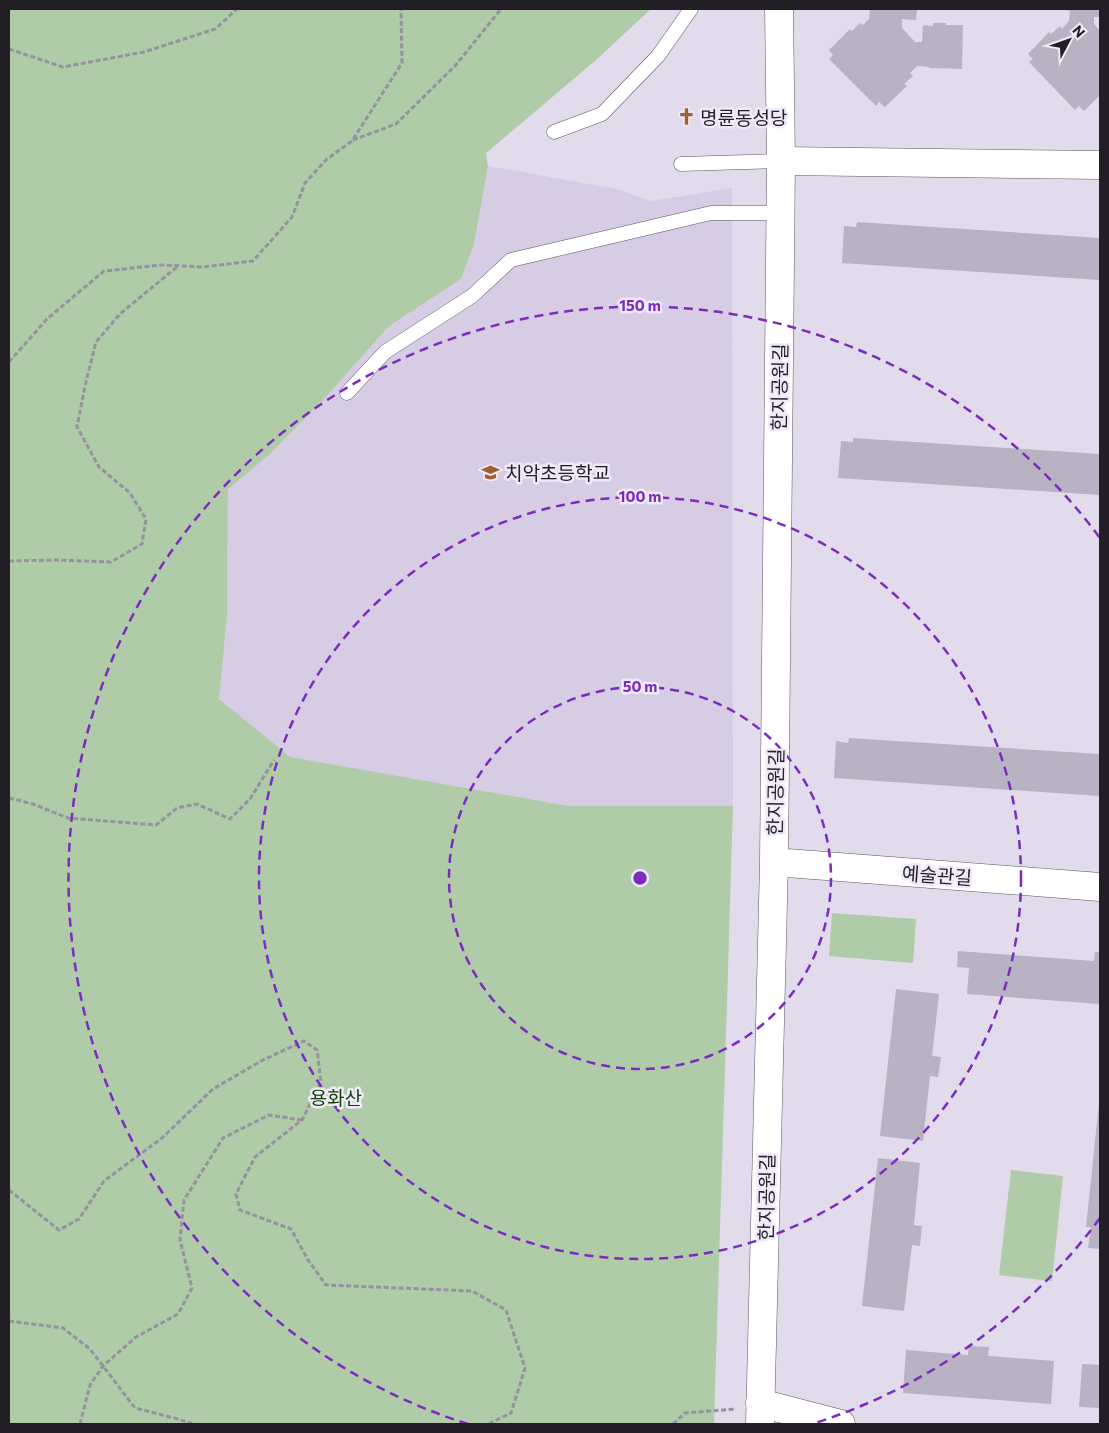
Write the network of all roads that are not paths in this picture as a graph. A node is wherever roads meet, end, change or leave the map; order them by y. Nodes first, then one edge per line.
1 (691, 9) edge
2 (779, 9) edge
3 (554, 132) dead end
4 (781, 160) junction
5 (680, 164) dead end
6 (1100, 165) edge
7 (780, 213) junction
8 (347, 393) dead end
9 (774, 862) junction
10 (1100, 887) edge
11 (753, 1412) edge
12 (841, 1424) edge

1 - 3 lane
2 - 4 street, 한지공원길
4 - 5 lane
4 - 6 street
4 - 7 street, 한지공원길
7 - 8 lane
7 - 9 street, 한지공원길
9 - 10 street, 예술관길
9 - 11 street, 한지공원길
11 - 12 street

